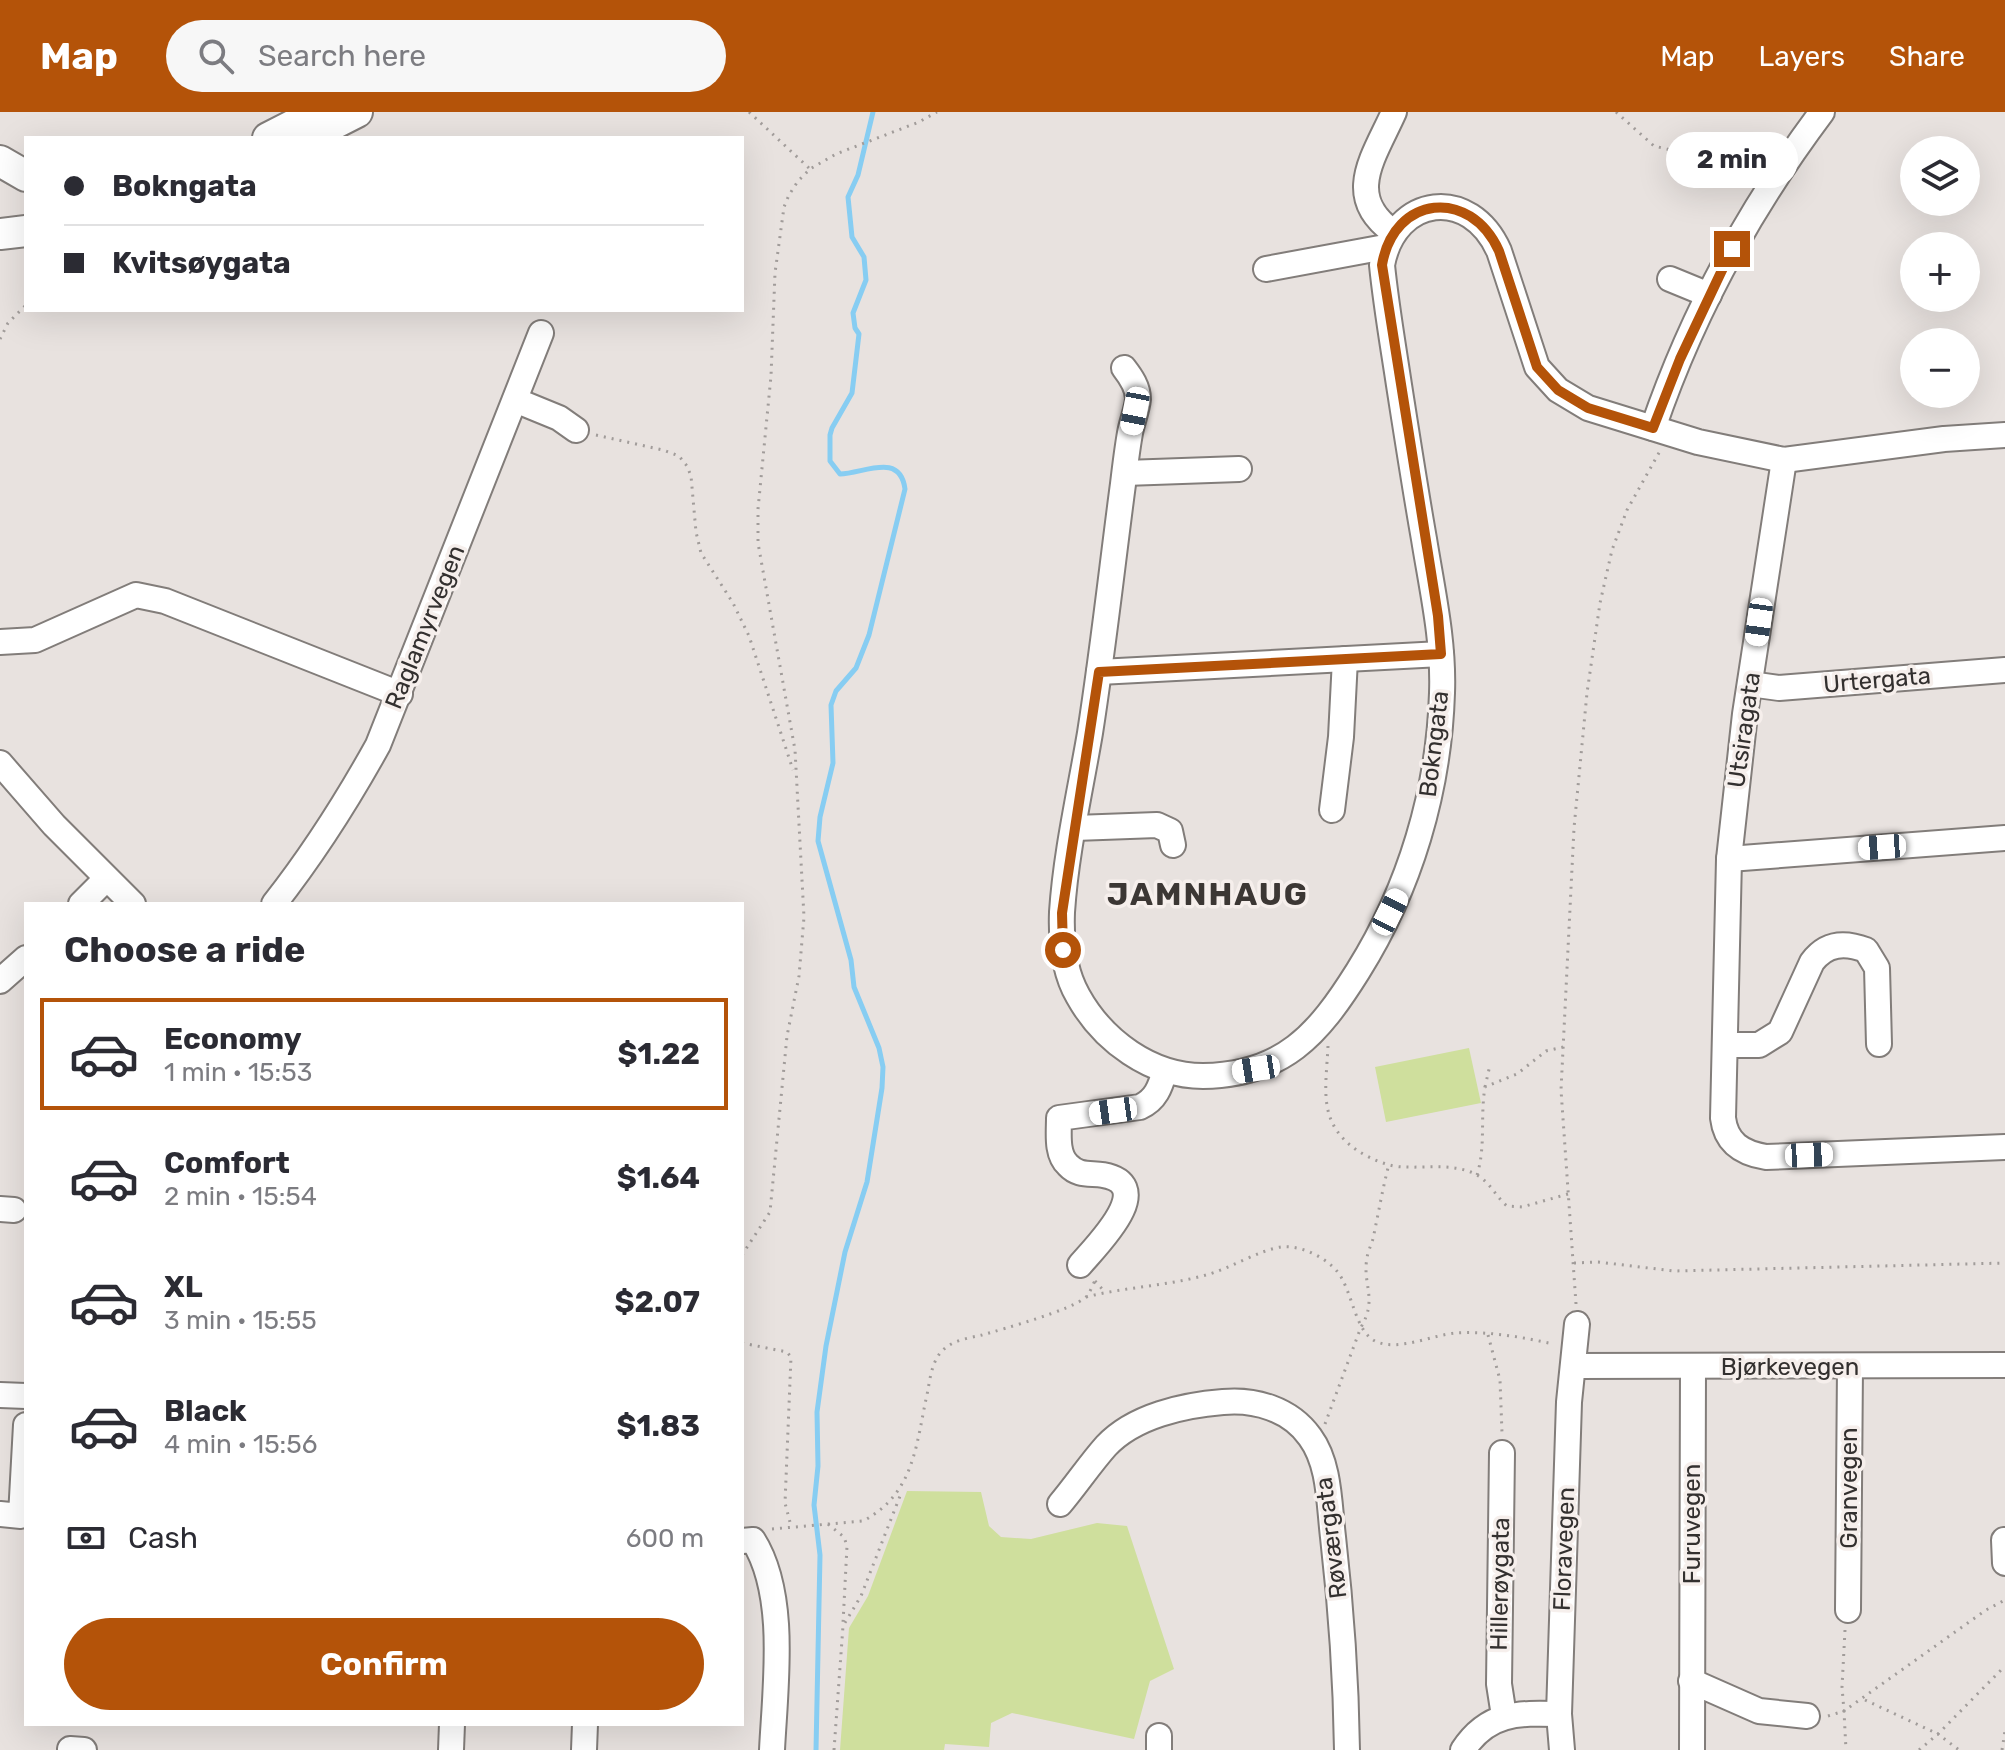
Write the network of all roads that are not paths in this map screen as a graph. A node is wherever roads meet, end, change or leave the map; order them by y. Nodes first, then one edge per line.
1 (319, 112) edge
2 (357, 112) edge
3 (1394, 112) edge
4 (1822, 112) edge
5 (272, 136) edge
6 (310, 136) edge
7 (0, 161) edge
8 (24, 175) edge
9 (24, 211) edge
10 (0, 214) edge
11 (24, 231) edge
12 (0, 234) edge
13 (1389, 240) junction
14 (1266, 269) dead end
15 (1670, 279) dead end
16 (1709, 295) junction
17 (541, 333) dead end
18 (1124, 368) dead end
19 (515, 400) junction
20 (576, 430) road end
21 (1660, 430) junction
22 (2005, 435) edge
23 (1784, 460) junction
24 (1239, 469) dead end
25 (1125, 473) junction
26 (0, 642) edge
27 (1441, 654) junction
28 (1345, 659) junction
29 (2005, 670) edge
30 (1099, 672) junction
31 (1750, 684) junction
32 (400, 694) junction
33 (0, 763) edge
34 (1332, 810) dead end
35 (1075, 828) junction
36 (2005, 838) edge
37 (1173, 845) dead end
38 (1729, 859) junction
39 (106, 879) junction
40 (83, 902) edge
41 (131, 902) edge
42 (276, 902) edge
43 (1879, 1044) dead end
44 (1725, 1045) junction
45 (1165, 1071) junction
46 (2005, 1147) edge
47 (1088, 1273) road end
48 (1577, 1324) road end
49 (1575, 1357) junction
50 (2005, 1365) edge
51 (1693, 1367) junction
52 (1850, 1367) junction
53 (0, 1395) edge
54 (24, 1396) edge
55 (1502, 1453) road end
56 (24, 1461) edge
57 (1060, 1504) dead end
58 (0, 1514) edge
59 (747, 1541) edge
60 (1848, 1610) road end
61 (1691, 1681) junction
62 (1559, 1714) junction
63 (1504, 1716) junction
64 (1807, 1716) road end
65 (452, 1726) edge
66 (585, 1726) edge
67 (70, 1749) edge
68 (82, 1750) edge
69 (451, 1750) edge
70 (584, 1750) edge
71 (772, 1750) edge
72 (1347, 1750) edge
73 (1463, 1750) edge
74 (1562, 1750) edge
75 (1692, 1750) edge

1 - 5 main road
2 - 6 main road
3 - 13 street
4 - 16 street
7 - 8 main road
9 - 10 main road
11 - 12 main road
13 - 14 street
13 - 21 street
13 - 27 street, Bokngata
15 - 16 street
16 - 21 street
17 - 19 street, Raglamyrvegen
18 - 25 street, Bokngata
19 - 20 street
19 - 32 street, Raglamyrvegen
21 - 23 street
22 - 23 street
23 - 31 street, Utsiragata
24 - 25 street
25 - 30 street, Bokngata
26 - 32 street
27 - 28 street
27 - 45 street, Bokngata
28 - 30 street
28 - 34 street
29 - 31 street, Urtergata
30 - 35 street, Bokngata
31 - 38 street, Utsiragata
32 - 42 street, Raglamyrvegen
33 - 39 street
35 - 37 street
35 - 45 street, Bokngata
36 - 38 street
38 - 44 street, Utsiragata
39 - 40 street
39 - 41 street
43 - 44 street
44 - 46 street, Utsiragata
45 - 47 street
48 - 49 street, Floravegen
49 - 51 street, Bjørkevegen
49 - 62 street, Floravegen
50 - 52 street, Bjørkevegen
51 - 52 street, Bjørkevegen
51 - 61 street, Furuvegen
52 - 60 street, Granvegen
53 - 54 street
55 - 63 street, Hillerøygata
56 - 58 street
57 - 72 street, Røværgata
59 - 71 street
61 - 64 street
61 - 75 street, Furuvegen
62 - 63 street
62 - 74 street, Floravegen
63 - 73 street
65 - 69 street
66 - 70 street
67 - 68 street

